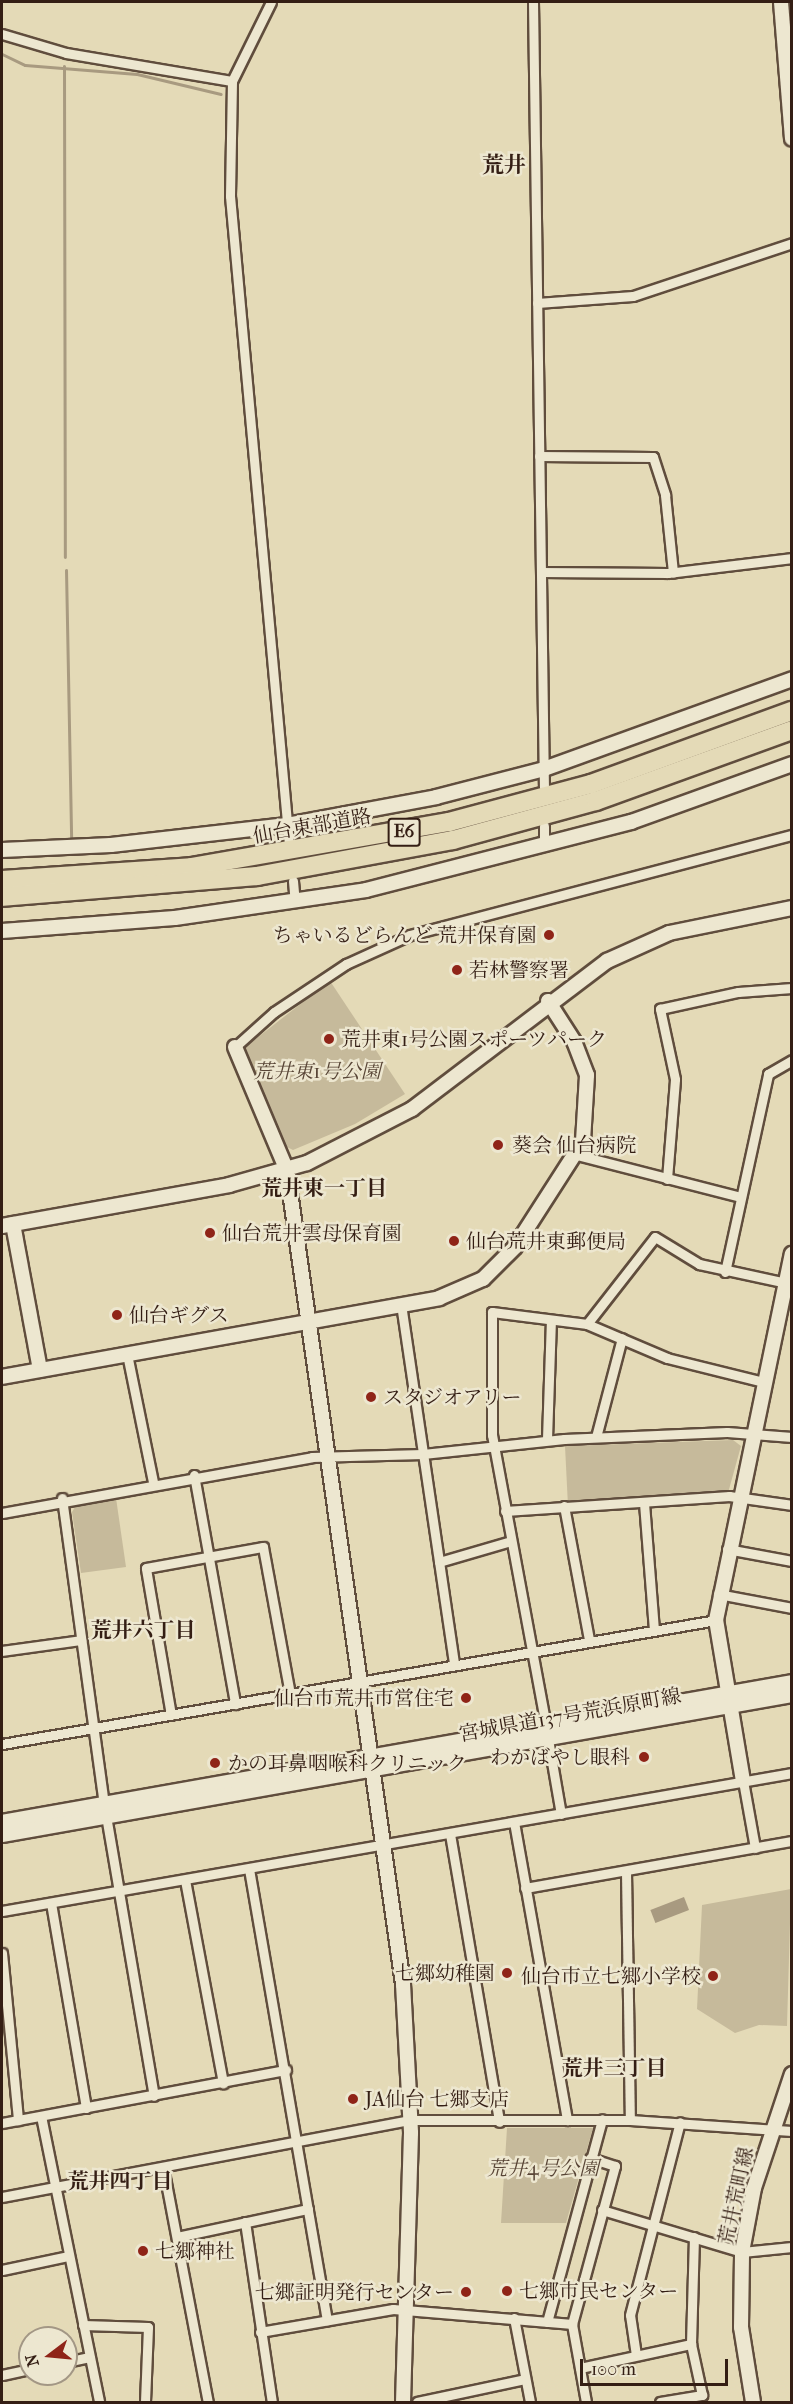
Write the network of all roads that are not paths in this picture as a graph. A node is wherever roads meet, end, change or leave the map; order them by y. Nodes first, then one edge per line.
1 (272, 2) edge
2 (533, 2) edge
3 (781, 2) edge
4 (2, 34) edge
5 (232, 81) junction
6 (792, 139) edge
7 (792, 243) edge
8 (537, 303) junction
9 (539, 456) junction
10 (792, 558) edge
11 (541, 572) junction
12 (673, 573) junction
13 (792, 679) edge
14 (792, 711) edge
15 (792, 730) edge
16 (792, 764) edge
17 (544, 769) junction
18 (544, 787) dead end
19 (287, 825) junction
20 (544, 826) dead end
21 (792, 835) edge
22 (289, 844) dead end
23 (544, 846) junction
24 (2, 850) edge
25 (2, 880) edge
26 (293, 881) dead end
27 (2, 897) edge
28 (295, 902) junction
29 (792, 908) edge
30 (2, 931) edge
31 (792, 988) edge
32 (548, 1001) junction
33 (235, 1047) joint
34 (792, 1060) edge
35 (578, 1155) junction
36 (287, 1171) junction
37 (667, 1179) junction
38 (741, 1197) junction
39 (7, 1225) edge
40 (792, 1254) edge
41 (725, 1272) junction
42 (788, 1278) edge
43 (401, 1304) junction
44 (551, 1320) junction
45 (308, 1322) junction
46 (587, 1324) junction
47 (622, 1338) junction
48 (127, 1354) junction
49 (39, 1370) junction
50 (2, 1377) edge
51 (764, 1382) junction
52 (751, 1434) junction
53 (596, 1437) junction
54 (792, 1437) edge
55 (547, 1439) junction
56 (493, 1443) junction
57 (423, 1454) junction
58 (327, 1457) junction
59 (194, 1475) junction
60 (153, 1482) junction
61 (737, 1497) junction
62 (62, 1498) junction
63 (644, 1503) junction
64 (792, 1505) edge
65 (564, 1506) junction
66 (505, 1510) junction
67 (2, 1513) edge
68 (511, 1541) junction
69 (727, 1549) junction
70 (208, 1557) junction
71 (792, 1561) edge
72 (439, 1562) junction
73 (718, 1594) junction
74 (792, 1608) edge
75 (716, 1620) junction
76 (654, 1631) junction
77 (81, 1640) junction
78 (589, 1640) junction
79 (2, 1651) edge
80 (531, 1651) junction
81 (454, 1665) junction
82 (360, 1682) junction
83 (792, 1682) edge
84 (290, 1694) junction
85 (792, 1695) edge
86 (728, 1700) junction
87 (236, 1704) junction
88 (171, 1715) junction
89 (93, 1728) junction
90 (547, 1732) junction
91 (2, 1744) edge
92 (371, 1763) junction
93 (792, 1773) edge
94 (743, 1781) junction
95 (105, 1810) junction
96 (561, 1814) junction
97 (2, 1822) edge
98 (514, 1822) junction
99 (450, 1834) junction
100 (2, 1835) edge
101 (792, 1841) edge
102 (385, 1846) junction
103 (755, 1848) junction
104 (249, 1869) junction
105 (626, 1872) junction
106 (185, 1880) junction
107 (525, 1888) junction
108 (118, 1891) junction
109 (51, 1903) junction
110 (2, 1911) edge
111 (2, 1953) edge
112 (286, 2070) junction
113 (792, 2074) edge
114 (223, 2083) junction
115 (154, 2096) junction
116 (86, 2108) junction
117 (41, 2116) junction
118 (18, 2120) junction
119 (410, 2120) junction
120 (567, 2120) junction
121 (602, 2120) junction
122 (630, 2120) junction
123 (499, 2122) junction
124 (680, 2122) junction
125 (2, 2123) edge
126 (771, 2129) junction
127 (792, 2131) edge
128 (298, 2141) junction
129 (590, 2158) junction
130 (163, 2167) junction
131 (56, 2188) junction
132 (2, 2197) edge
133 (308, 2209) junction
134 (602, 2210) junction
135 (245, 2222) junction
136 (653, 2224) junction
137 (177, 2237) junction
138 (694, 2237) junction
139 (792, 2247) edge
140 (742, 2252) junction
141 (68, 2256) junction
142 (2, 2270) edge
143 (402, 2309) junction
144 (514, 2318) junction
145 (327, 2320) junction
146 (547, 2322) junction
147 (572, 2324) junction
148 (83, 2325) junction
149 (261, 2332) junction
150 (692, 2344) junction
151 (636, 2355) junction
152 (89, 2357) junction
153 (78, 2359) edge
154 (580, 2368) junction
155 (18, 2372) edge
156 (2, 2375) edge
157 (525, 2379) junction
158 (99, 2403) edge
159 (145, 2403) edge
160 (208, 2403) edge
161 (272, 2403) edge
162 (403, 2403) edge
163 (417, 2403) edge
164 (530, 2403) edge
165 (586, 2403) edge
166 (660, 2403) edge
167 (753, 2403) edge

1 - 5 street
2 - 8 street
3 - 6 street
4 - 5 street
5 - 19 street
7 - 8 street
8 - 9 street
9 - 11 street
9 - 12 street
10 - 12 street
11 - 12 street
11 - 17 street
13 - 17 street
14 - 25 highway, 仙台東部道路 / E6
15 - 27 highway, 仙台東部道路 / E6
16 - 23 street
17 - 18 street
17 - 19 street
19 - 22 street
19 - 24 street
20 - 23 street
21 - 33 street
23 - 28 street
26 - 28 street
28 - 30 street
29 - 32 street
31 - 37 street
32 - 35 street
32 - 36 street
33 - 36 street
34 - 38 street
35 - 37 street
35 - 43 street
36 - 39 street
36 - 45 street
37 - 38 street
38 - 41 street
39 - 49 street
40 - 42 street
41 - 42 street
41 - 46 street
42 - 51 street
43 - 45 street
43 - 57 street
44 - 46 street
44 - 55 street
44 - 56 street
45 - 48 street
45 - 58 street
46 - 47 street
47 - 51 street
47 - 53 street
48 - 49 street
48 - 60 street
49 - 50 street
51 - 52 street
52 - 53 street
52 - 54 street
52 - 61 street
53 - 55 street
55 - 56 street
56 - 57 street
56 - 66 street
57 - 58 street
57 - 72 street
58 - 59 street
58 - 82 street
59 - 60 street
59 - 70 street
60 - 62 street
61 - 63 street
61 - 64 street
61 - 69 street
62 - 67 street
62 - 77 street
63 - 65 street
63 - 76 street
65 - 66 street
65 - 78 street
66 - 68 street
68 - 72 street
68 - 80 street
69 - 71 street
69 - 73 street
70 - 84 street
70 - 87 street
70 - 88 street
72 - 81 street
73 - 74 street
73 - 75 street
75 - 76 street
75 - 86 street
76 - 78 street
77 - 79 street
77 - 89 street
78 - 80 street
80 - 81 street
80 - 90 street
81 - 82 street
82 - 84 street
82 - 92 street
83 - 86 street, 宮城県道137号荒浜原町線
84 - 87 street
85 - 86 street, 宮城県道137号荒浜原町線
86 - 90 street, 宮城県道137号荒浜原町線
86 - 94 street
87 - 88 street
88 - 89 street
89 - 91 street
89 - 95 street
90 - 92 street, 宮城県道137号荒浜原町線
90 - 96 street
92 - 95 street, 宮城県道137号荒浜原町線
92 - 102 street
93 - 94 street
94 - 96 street
94 - 103 street
95 - 97 street, 宮城県道137号荒浜原町線
95 - 100 street, 宮城県道137号荒浜原町線
95 - 108 street
96 - 98 street
98 - 99 street
98 - 107 street
99 - 102 street
99 - 123 street
101 - 103 street
102 - 104 street
102 - 119 street
103 - 105 street
104 - 106 street
104 - 112 street
105 - 107 street
105 - 122 street
106 - 108 street
106 - 114 street
107 - 120 street
108 - 109 street
108 - 115 street
109 - 110 street
109 - 116 street
111 - 118 street
112 - 114 street
112 - 128 street
113 - 126 street, 荒井荒町線
114 - 115 street
115 - 116 street
116 - 117 street
117 - 118 street
117 - 131 street
118 - 125 street
119 - 123 street
119 - 128 street
119 - 143 street
120 - 121 street
120 - 123 street
121 - 122 street
121 - 129 street
122 - 124 street
124 - 126 street
124 - 136 street
126 - 127 street
126 - 140 street, 荒井荒町線
128 - 130 street
128 - 133 street
129 - 134 street
129 - 146 street
130 - 131 street
130 - 137 street
131 - 132 street
131 - 141 street
133 - 135 street
133 - 145 street
134 - 136 street
134 - 147 street
135 - 137 street
135 - 149 street
136 - 138 street
136 - 151 street
137 - 160 street
138 - 140 street
138 - 150 street
139 - 140 street
140 - 167 street, 荒井荒町線
141 - 142 street
141 - 148 street
143 - 144 street
143 - 145 street
143 - 162 street
144 - 146 street
144 - 157 street
145 - 149 street
146 - 147 street
147 - 154 street
148 - 152 street
148 - 159 street
149 - 161 street
150 - 151 street
150 - 166 street
151 - 154 street
152 - 153 street
152 - 158 street
154 - 165 street
155 - 156 street
157 - 163 street
157 - 164 street

